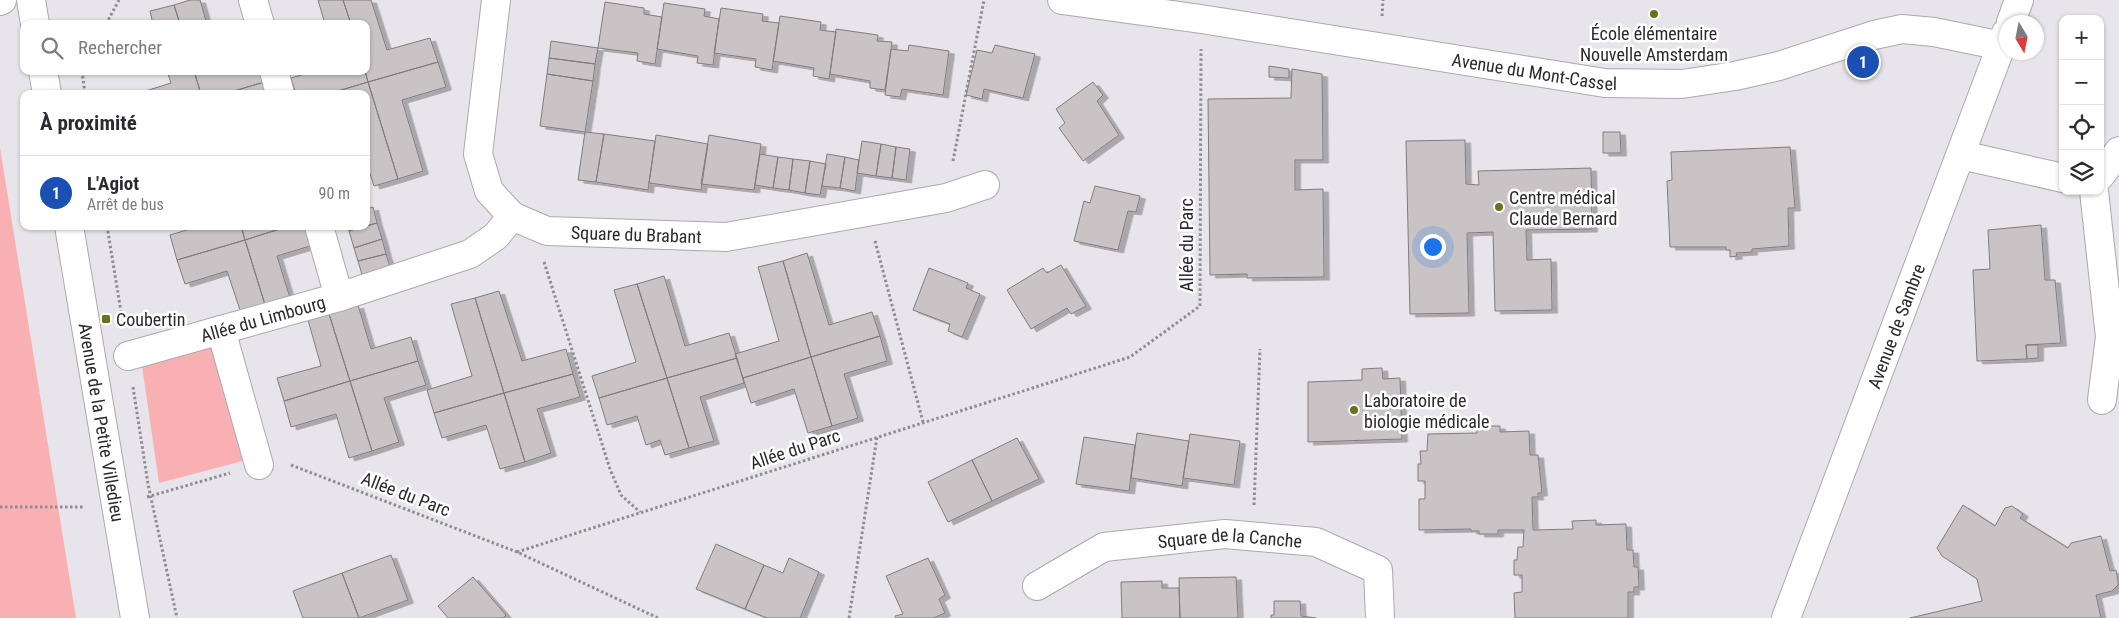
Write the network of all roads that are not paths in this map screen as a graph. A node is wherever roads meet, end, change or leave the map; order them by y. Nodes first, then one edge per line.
1 (31, 0) edge
2 (253, 0) edge
3 (496, 0) edge
4 (1062, 0) edge
5 (2019, 0) edge
6 (2013, 15) edge
7 (34, 20) edge
8 (259, 20) edge
9 (1999, 34) edge
10 (1999, 53) edge
11 (44, 75) edge
12 (275, 75) edge
13 (46, 90) edge
14 (279, 90) edge
15 (2119, 151) edge
16 (1961, 155) junction
17 (2104, 171) edge
18 (2059, 177) edge
19 (985, 185) dead end
20 (2094, 195) edge
21 (512, 216) junction
22 (70, 230) edge
23 (320, 230) edge
24 (339, 297) junction
25 (221, 330) junction
26 (128, 356) road end
27 (2102, 400) dead end
28 (259, 465) road end
29 (1037, 586) dead end
30 (135, 618) edge
31 (1380, 618) edge
32 (1786, 618) edge

1 - 7 street
2 - 8 street
3 - 21 street, Square du Brabant
4 - 9 street, Avenue du Mont-Cassel
5 - 6 street, Avenue de Sambre
10 - 16 street, Avenue de Sambre
11 - 13 street
12 - 14 street
15 - 17 street
16 - 18 street
16 - 32 street, Avenue de Sambre
19 - 21 street, Square du Brabant
20 - 27 street
21 - 24 street, Allée du Limbourg
22 - 30 street, Avenue de la Petite Villedieu
23 - 24 street, Allée du Limbourg
24 - 25 street, Allée du Limbourg
25 - 26 street, Allée du Limbourg
25 - 28 street
29 - 31 street, Square de la Canche

